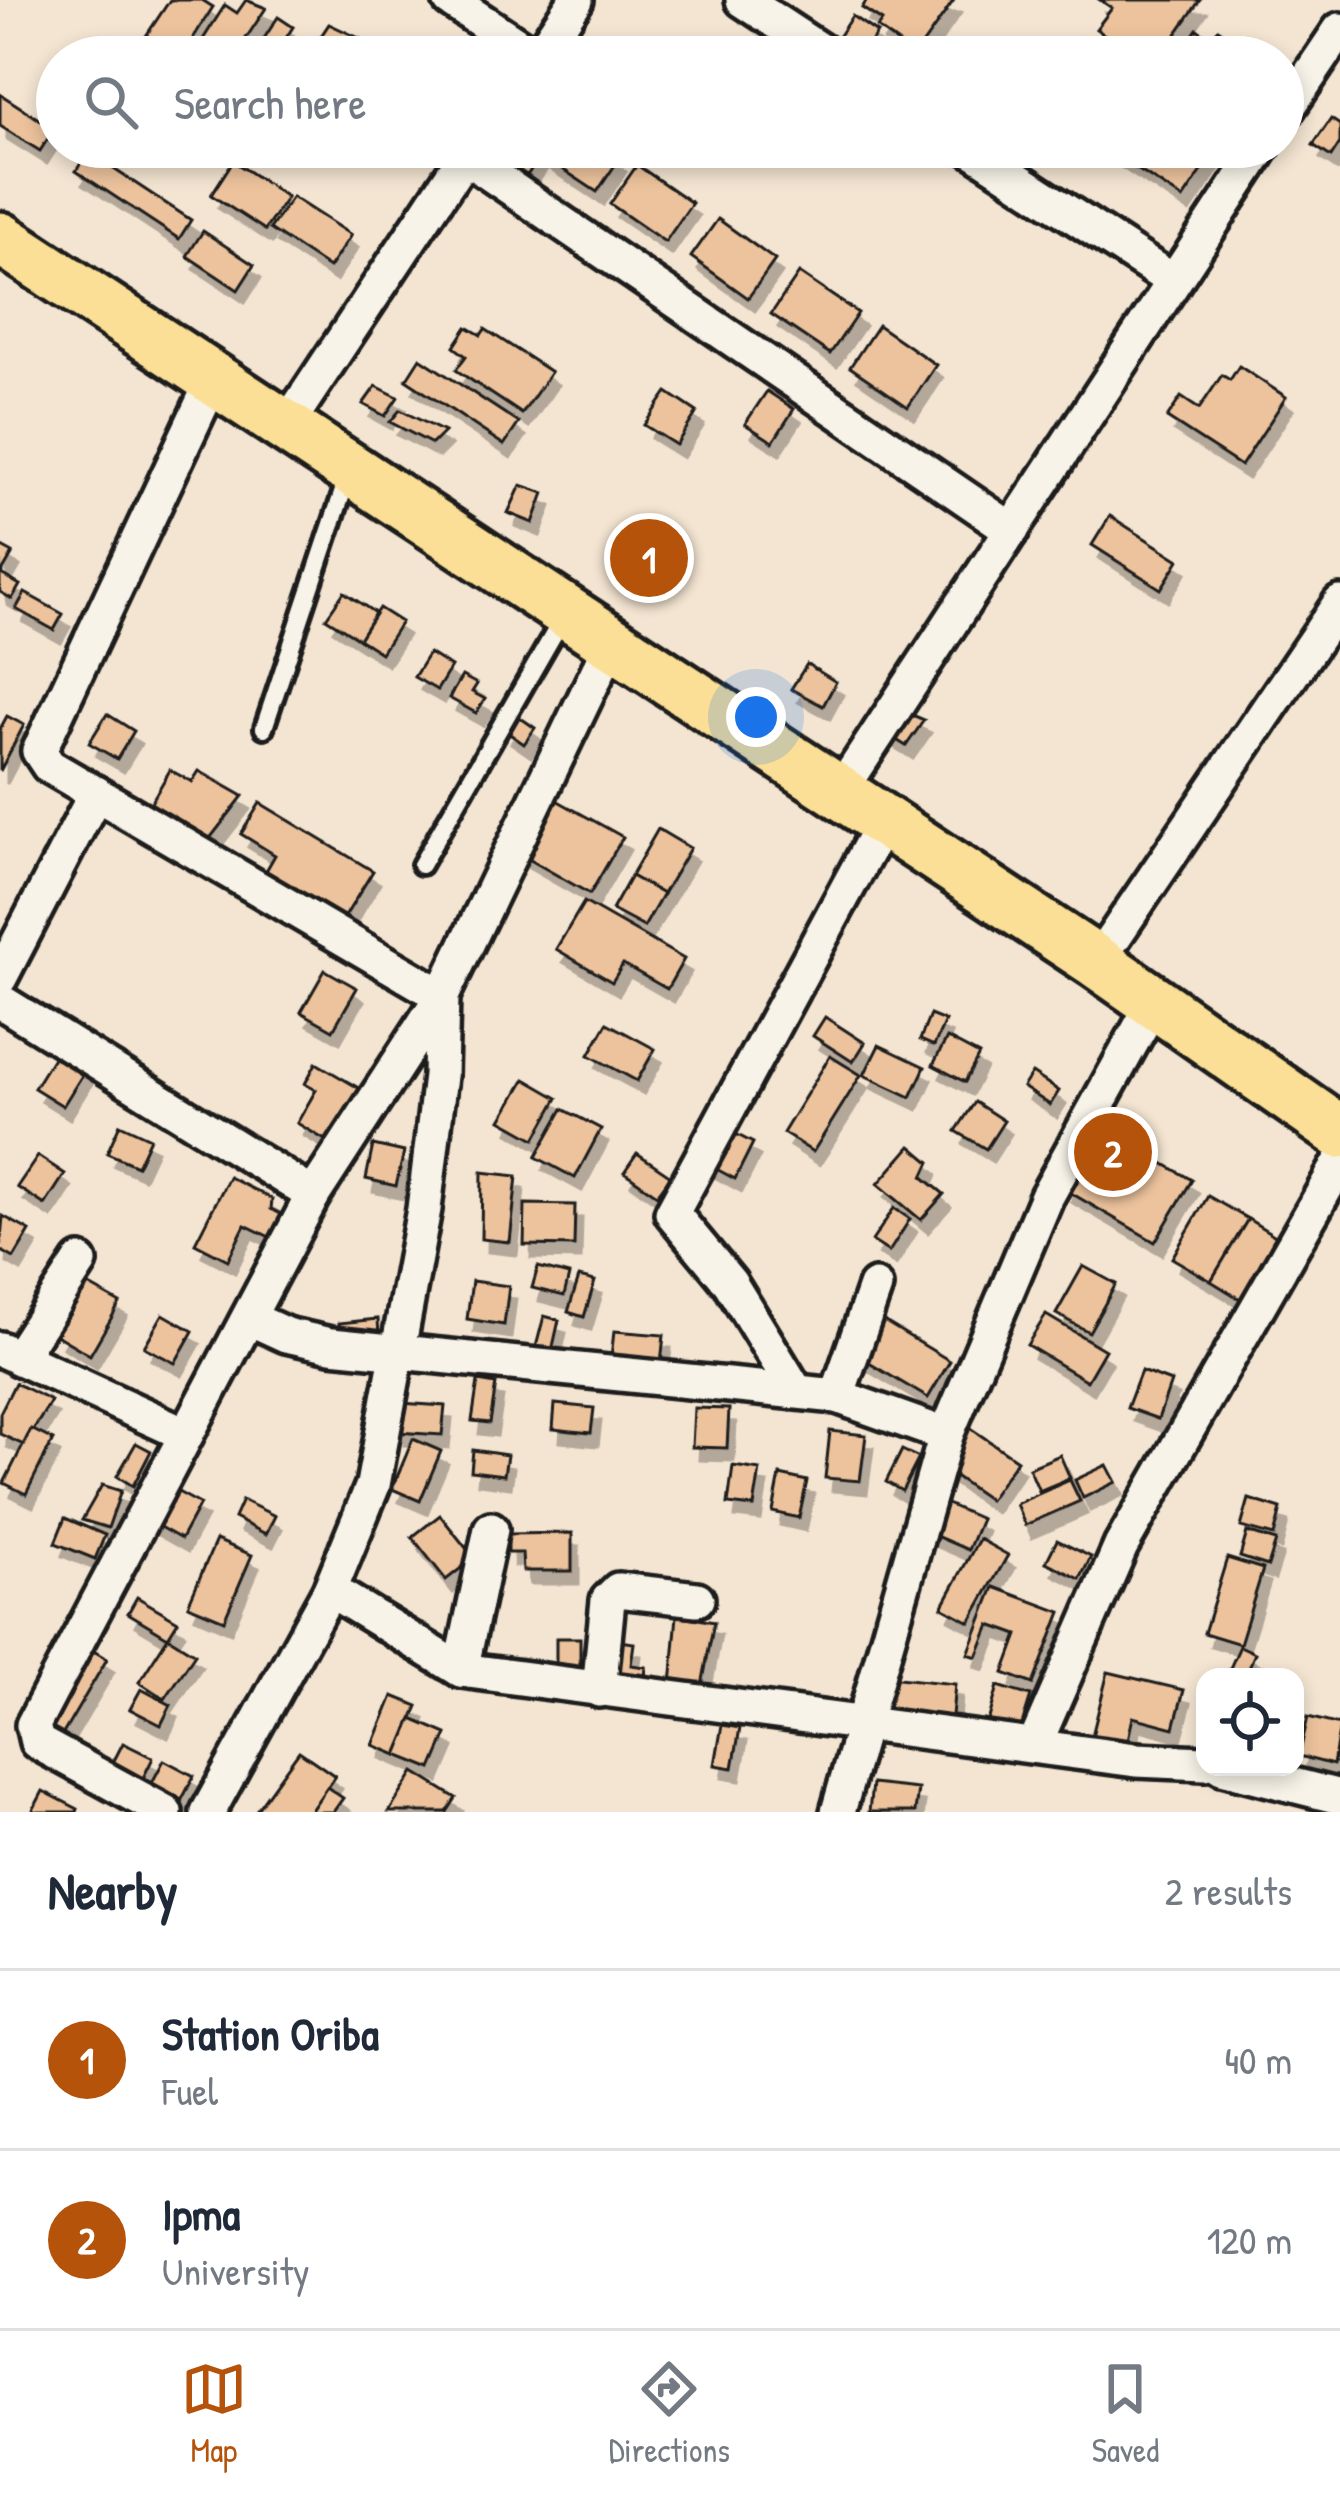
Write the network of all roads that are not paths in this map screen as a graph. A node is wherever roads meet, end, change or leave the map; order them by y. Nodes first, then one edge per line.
1 (450, 0) edge
2 (576, 0) edge
3 (743, 0) edge
4 (1340, 30) edge
5 (505, 36) edge
6 (551, 36) edge
7 (798, 36) edge
8 (1304, 84) edge
9 (457, 168) edge
10 (491, 168) edge
11 (1000, 168) edge
12 (1248, 168) edge
13 (0, 238) edge
14 (1173, 280) junction
15 (214, 378) junction
16 (286, 426) junction
17 (350, 469) junction
18 (1012, 530) junction
19 (1340, 603) edge
20 (565, 615) junction
21 (610, 646) junction
22 (264, 728) dead end
23 (96, 793) junction
24 (838, 795) junction
25 (883, 822) junction
26 (421, 865) dead end
27 (1097, 962) junction
28 (0, 978) edge
29 (442, 996) junction
30 (0, 1001) edge
31 (1154, 1004) junction
32 (1340, 1132) edge
33 (1340, 1163) edge
34 (313, 1196) junction
35 (80, 1262) dead end
36 (875, 1287) dead end
37 (249, 1318) junction
38 (398, 1349) junction
39 (9, 1353) edge
40 (796, 1391) junction
41 (837, 1396) junction
42 (183, 1433) junction
43 (946, 1435) junction
44 (491, 1529) dead end
45 (330, 1590) junction
46 (697, 1599) dead end
47 (461, 1670) junction
48 (599, 1690) junction
49 (867, 1725) junction
50 (1035, 1744) junction
51 (1196, 1763) edge
52 (1257, 1776) edge
53 (1340, 1797) edge
54 (164, 1812) edge
55 (208, 1812) edge
56 (838, 1812) edge

1 - 5 street
2 - 6 street
3 - 7 street
4 - 8 street
9 - 16 street
10 - 18 street
11 - 14 street
12 - 14 street
13 - 15 main road
14 - 18 street
15 - 16 main road
15 - 23 street
16 - 17 main road
17 - 20 main road
17 - 22 lane
18 - 24 street
19 - 27 street
20 - 21 main road
20 - 26 lane
21 - 24 main road
21 - 29 street
23 - 28 street
23 - 29 street
24 - 25 main road
25 - 27 main road
25 - 40 street
27 - 31 main road
29 - 34 street
29 - 38 street
30 - 34 street
31 - 32 main road
31 - 43 street
33 - 50 street
34 - 37 street
35 - 39 street
36 - 41 street
37 - 38 street
37 - 42 street
38 - 40 street
38 - 45 street
39 - 42 street
40 - 41 street
41 - 43 street
42 - 54 street
43 - 49 street
44 - 47 street
45 - 47 street
45 - 55 street
46 - 48 street
47 - 48 street
48 - 49 street
49 - 50 street
49 - 56 street
50 - 51 street
52 - 53 street

